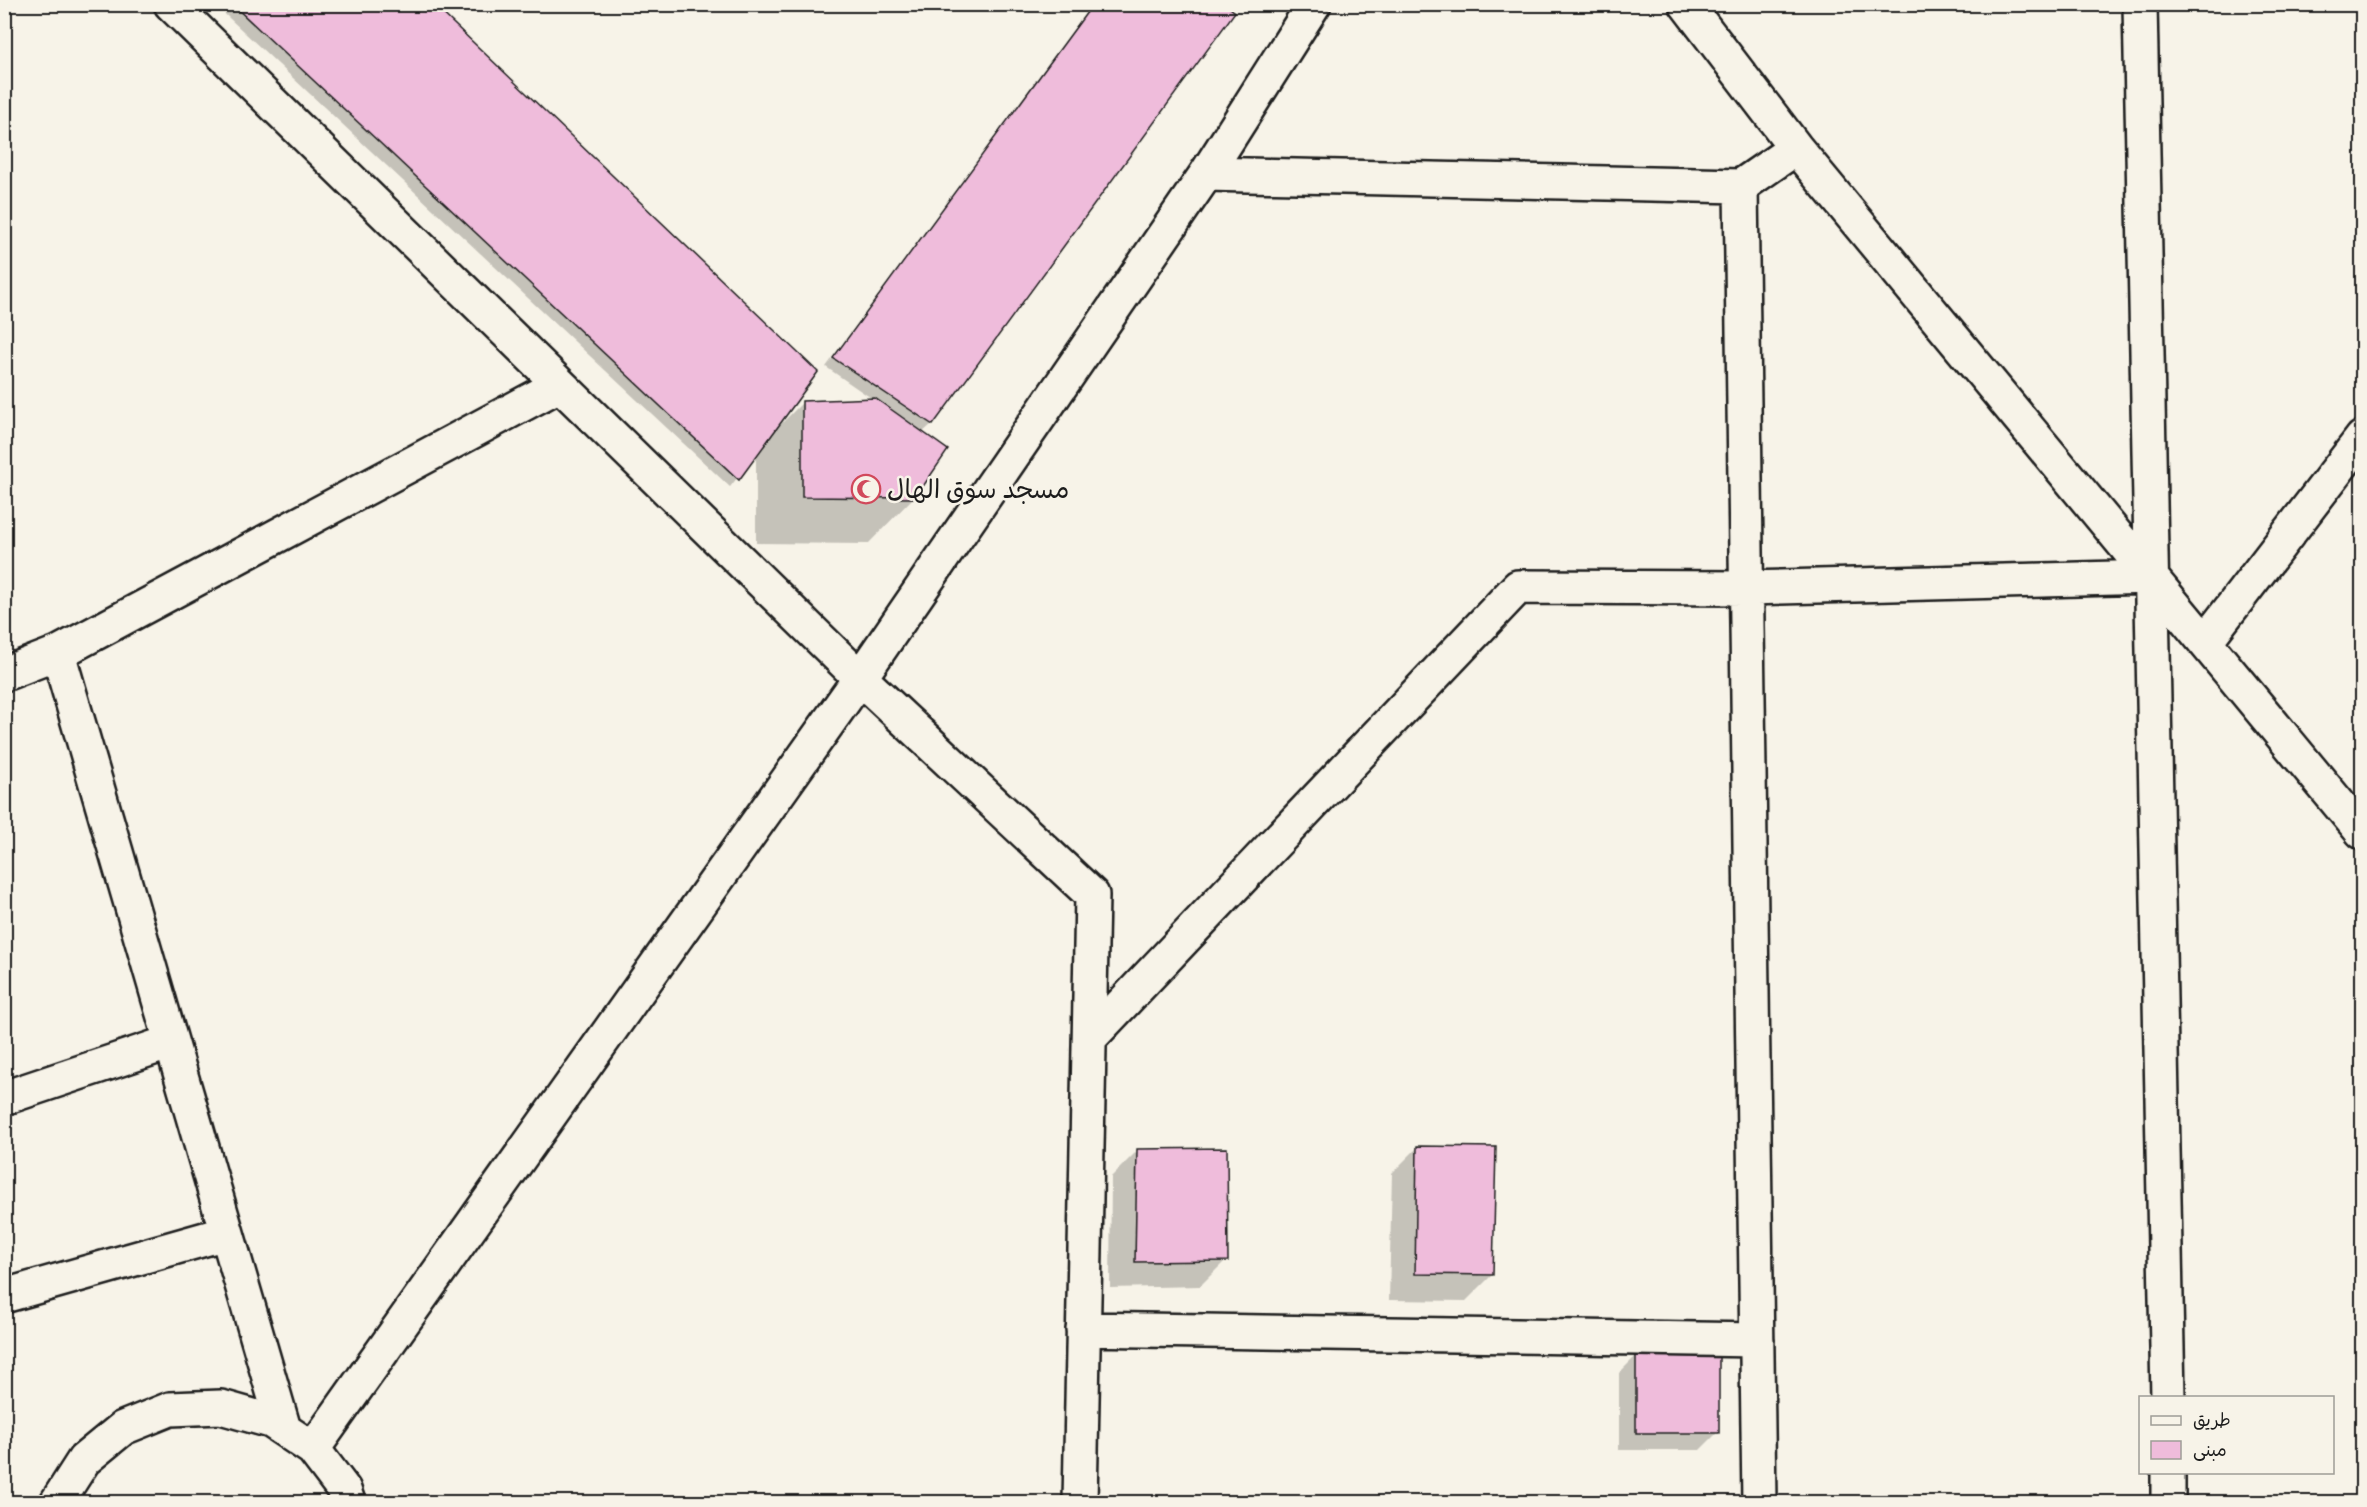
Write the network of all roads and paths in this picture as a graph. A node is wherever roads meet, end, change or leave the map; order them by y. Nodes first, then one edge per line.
1 (171, 4) edge
2 (1314, 4) edge
3 (1686, 4) edge
4 (2140, 4) edge
5 (1796, 147) junction
6 (1206, 174) junction
7 (1742, 186) junction
8 (560, 385) junction
9 (2362, 438) edge
10 (2151, 576) junction
11 (1746, 588) junction
12 (2205, 642) junction
13 (58, 654) junction
14 (4, 674) edge
15 (860, 678) junction
16 (2362, 832) edge
17 (1090, 1038) junction
18 (171, 1042) junction
19 (4, 1098) edge
20 (226, 1233) junction
21 (4, 1296) edge
22 (1083, 1329) junction
23 (1757, 1340) junction
24 (2168, 1396) edge
25 (284, 1430) junction
26 (313, 1449) junction
27 (2168, 1474) edge
28 (57, 1503) edge
29 (348, 1503) edge
30 (1080, 1503) edge
31 (1759, 1503) edge
32 (2168, 1503) edge

1 - 8 street
2 - 6 street
3 - 5 street
4 - 10 street
5 - 7 street
5 - 10 street
6 - 7 street
6 - 15 street
7 - 11 street
8 - 13 street
8 - 15 street
9 - 12 street
10 - 11 street
10 - 12 street
10 - 24 street
11 - 17 street
11 - 23 street
12 - 16 street
13 - 14 street
13 - 18 street
15 - 17 street
15 - 26 street
17 - 22 street
18 - 19 street
18 - 20 street
20 - 21 street
20 - 25 street
22 - 23 street
22 - 30 street
23 - 31 street
25 - 26 street
25 - 28 street
26 - 29 street
27 - 32 street

